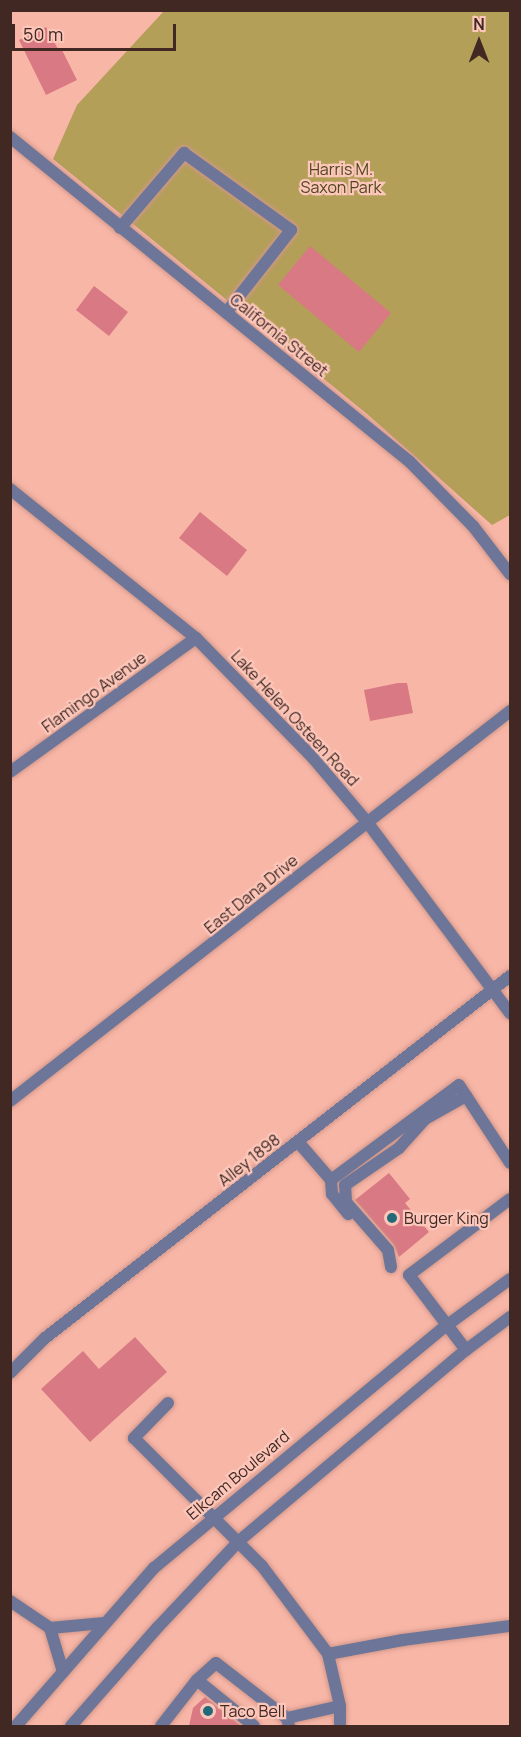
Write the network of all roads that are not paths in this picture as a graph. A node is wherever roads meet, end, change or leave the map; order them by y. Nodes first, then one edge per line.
1 (10, 137) edge
2 (120, 228) junction
3 (226, 313) junction
4 (10, 489) edge
5 (510, 574) edge
6 (196, 638) junction
7 (510, 711) edge
8 (10, 772) edge
9 (367, 822) junction
10 (510, 976) edge
11 (492, 990) junction
12 (510, 1013) edge
13 (466, 1096) junction
14 (10, 1101) edge
15 (298, 1143) junction
16 (510, 1162) edge
17 (331, 1180) junction
18 (510, 1199) edge
19 (391, 1267) junction
20 (409, 1275) junction
21 (510, 1279) edge
22 (510, 1317) edge
23 (446, 1326) junction
24 (466, 1350) junction
25 (10, 1374) edge
26 (168, 1403) dead end
27 (214, 1516) junction
28 (238, 1542) junction
29 (10, 1601) edge
30 (104, 1623) junction
31 (510, 1626) edge
32 (50, 1628) junction
33 (328, 1654) junction
34 (63, 1672) junction
35 (197, 1680) junction
36 (340, 1706) junction
37 (288, 1722) edge
38 (16, 1726) edge
39 (71, 1726) edge
40 (161, 1726) edge
41 (254, 1726) edge
42 (340, 1726) edge

1 - 2 street, California Street
2 - 3 street, California Street
2 - 3 street
3 - 5 street, California Street
4 - 6 street, Lake Helen Osteen Road
6 - 8 street, Flamingo Avenue
6 - 9 street, Lake Helen Osteen Road
7 - 9 street, East Dana Drive
9 - 11 street, Lake Helen Osteen Road
9 - 14 street, East Dana Drive
10 - 11 street, Alley 1898
11 - 12 street, Lake Helen Osteen Road
11 - 15 street, Alley 1898
13 - 16 street
13 - 17 street
13 - 19 street
15 - 17 street
15 - 25 street, Alley 1898
17 - 19 street
18 - 20 street
19 - 20 street
20 - 23 street
21 - 23 street, Elkcam Boulevard
22 - 24 street
23 - 24 street
23 - 27 street, Elkcam Boulevard
24 - 28 street
26 - 27 street
27 - 28 street
27 - 30 street, Elkcam Boulevard
28 - 33 street
28 - 39 street
29 - 32 street
30 - 32 street
30 - 34 street, Elkcam Boulevard
31 - 33 street
32 - 34 street
33 - 36 street
34 - 38 street, Elkcam Boulevard
35 - 37 street
35 - 40 street
35 - 41 street
36 - 37 street
36 - 42 street

